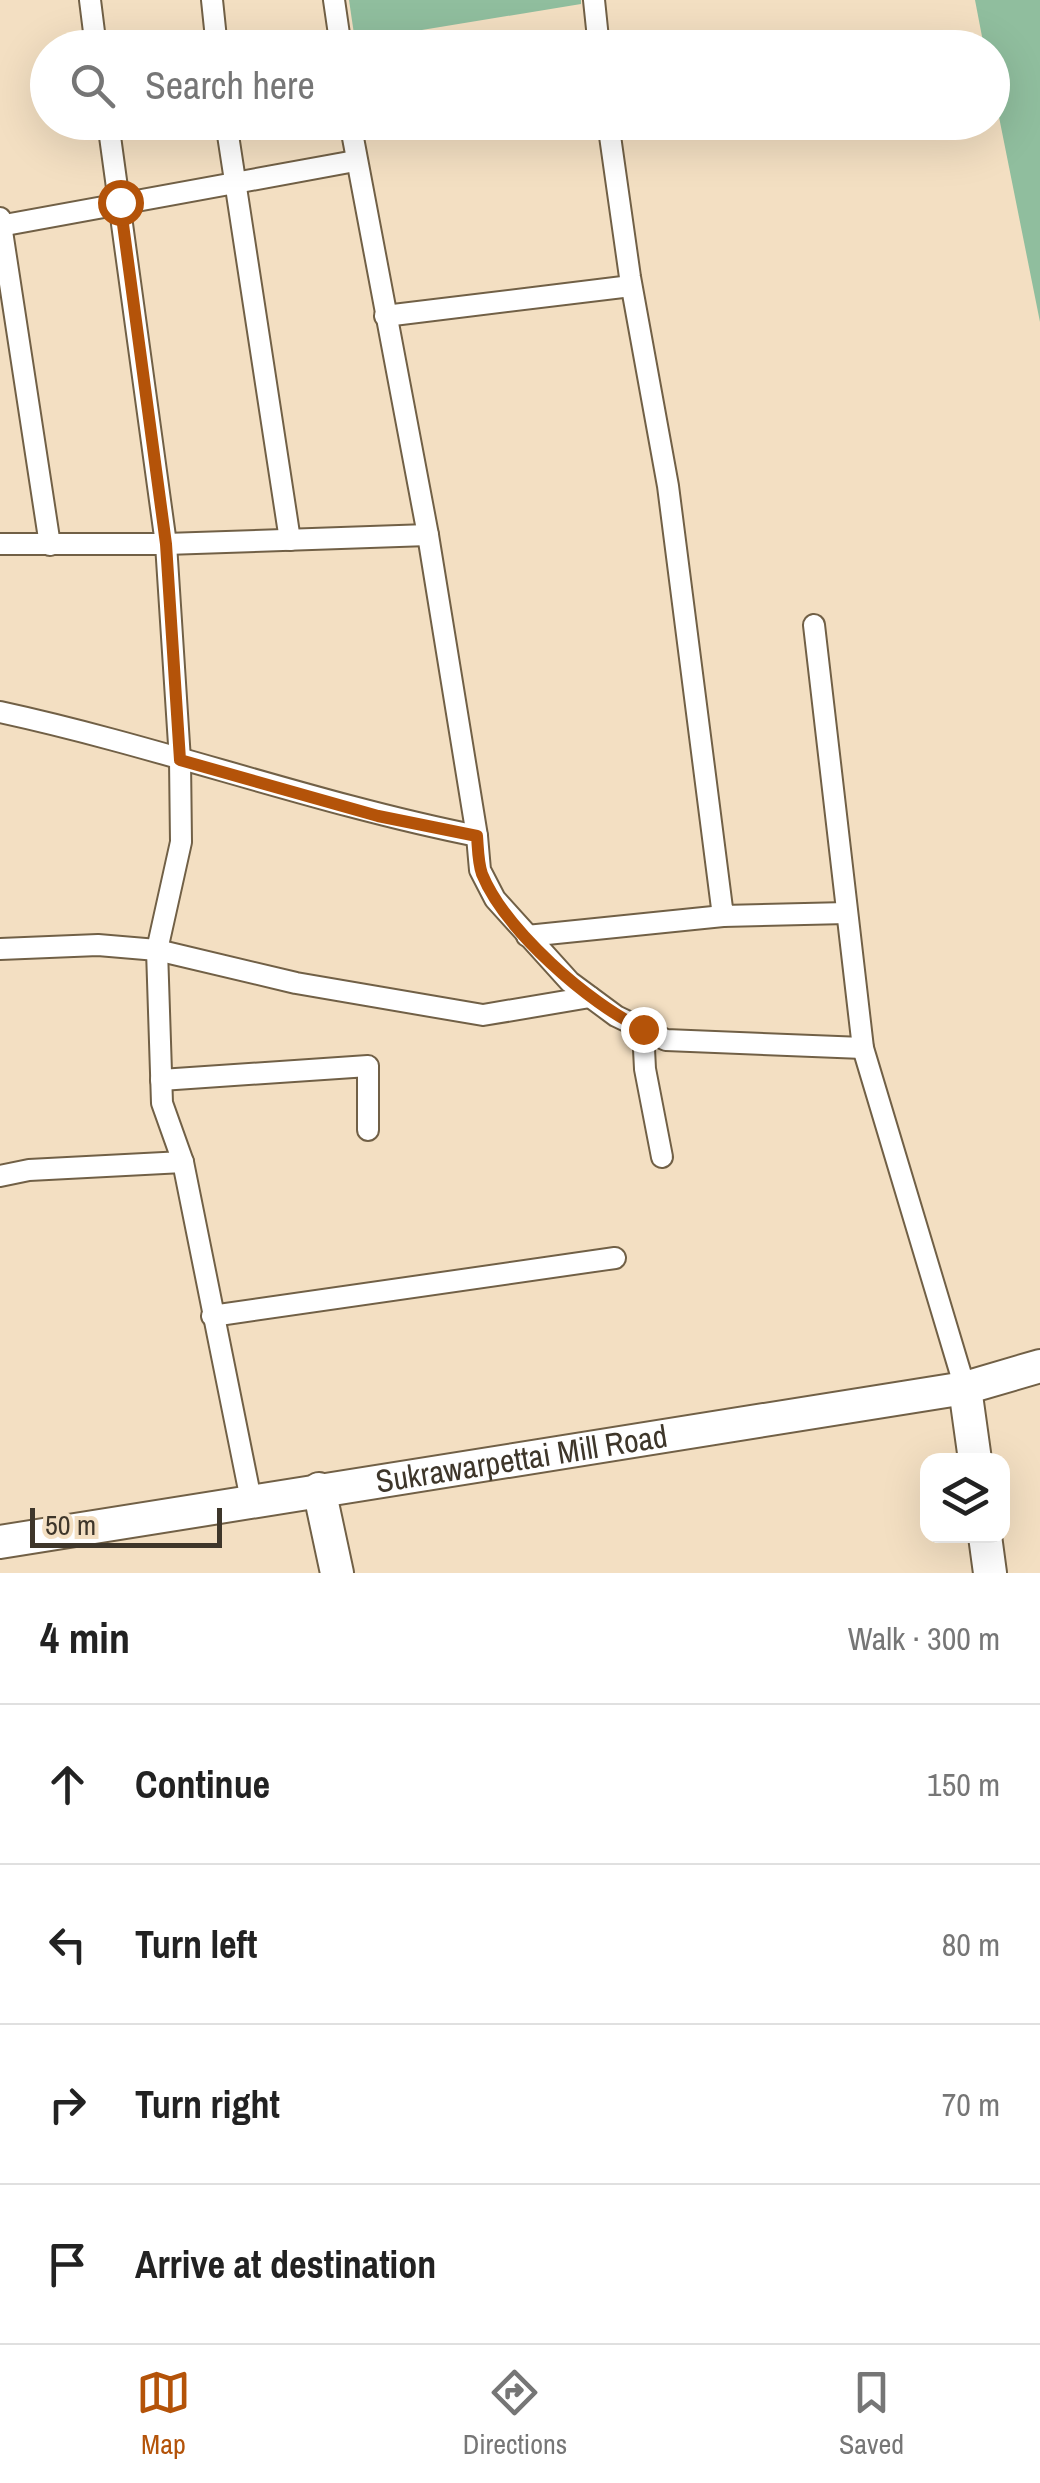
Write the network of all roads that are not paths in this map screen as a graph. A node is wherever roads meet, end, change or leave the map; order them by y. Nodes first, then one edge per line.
1 (90, 0) edge
2 (212, 0) edge
3 (334, 0) edge
4 (594, 0) edge
5 (94, 30) edge
6 (215, 30) edge
7 (338, 30) edge
8 (597, 30) edge
9 (111, 140) edge
10 (228, 140) edge
11 (352, 140) edge
12 (611, 140) edge
13 (355, 161) junction
14 (232, 182) junction
15 (120, 202) junction
16 (0, 218) edge
17 (1, 226) edge
18 (631, 286) junction
19 (385, 316) junction
20 (428, 534) junction
21 (290, 540) junction
22 (0, 544) edge
23 (166, 544) junction
24 (50, 545) junction
25 (814, 625) dead end
26 (0, 712) edge
27 (180, 760) junction
28 (477, 836) junction
29 (846, 912) junction
30 (723, 916) junction
31 (528, 936) junction
32 (0, 949) edge
33 (157, 950) junction
34 (590, 997) junction
35 (643, 1029) junction
36 (864, 1048) junction
37 (162, 1080) junction
38 (368, 1130) dead end
39 (662, 1157) dead end
40 (183, 1162) junction
41 (0, 1176) edge
42 (615, 1258) dead end
43 (212, 1316) junction
44 (1040, 1366) edge
45 (965, 1388) junction
46 (973, 1453) edge
47 (319, 1488) junction
48 (252, 1500) junction
49 (0, 1542) edge
50 (986, 1543) edge
51 (337, 1573) edge
52 (990, 1573) edge

1 - 5 street
2 - 6 street
3 - 7 street
4 - 8 street
9 - 15 street
10 - 14 street
11 - 13 street
12 - 18 street
13 - 14 street
13 - 19 street
14 - 15 street
14 - 21 street
15 - 17 street
15 - 23 street
16 - 17 street
17 - 24 street
18 - 19 street
18 - 30 street
19 - 20 street
20 - 21 street
20 - 28 street
21 - 23 street
22 - 24 street
23 - 24 street
23 - 27 street
25 - 29 street
26 - 27 street
27 - 28 street
27 - 33 street
28 - 31 street
29 - 30 street
29 - 36 street
30 - 31 street
31 - 34 street
32 - 33 street
33 - 34 street
33 - 37 street
34 - 35 street
35 - 36 street
35 - 39 street
36 - 45 street
37 - 38 street
37 - 40 street
40 - 41 street
40 - 43 street
42 - 43 street
43 - 48 street
44 - 45 highway, Sukrawarpettai Mill Road
45 - 46 highway
45 - 47 highway, Sukrawarpettai Mill Road
47 - 48 highway, Sukrawarpettai Mill Road
47 - 51 highway
48 - 49 highway, Sukrawarpettai Mill Road
50 - 52 highway

